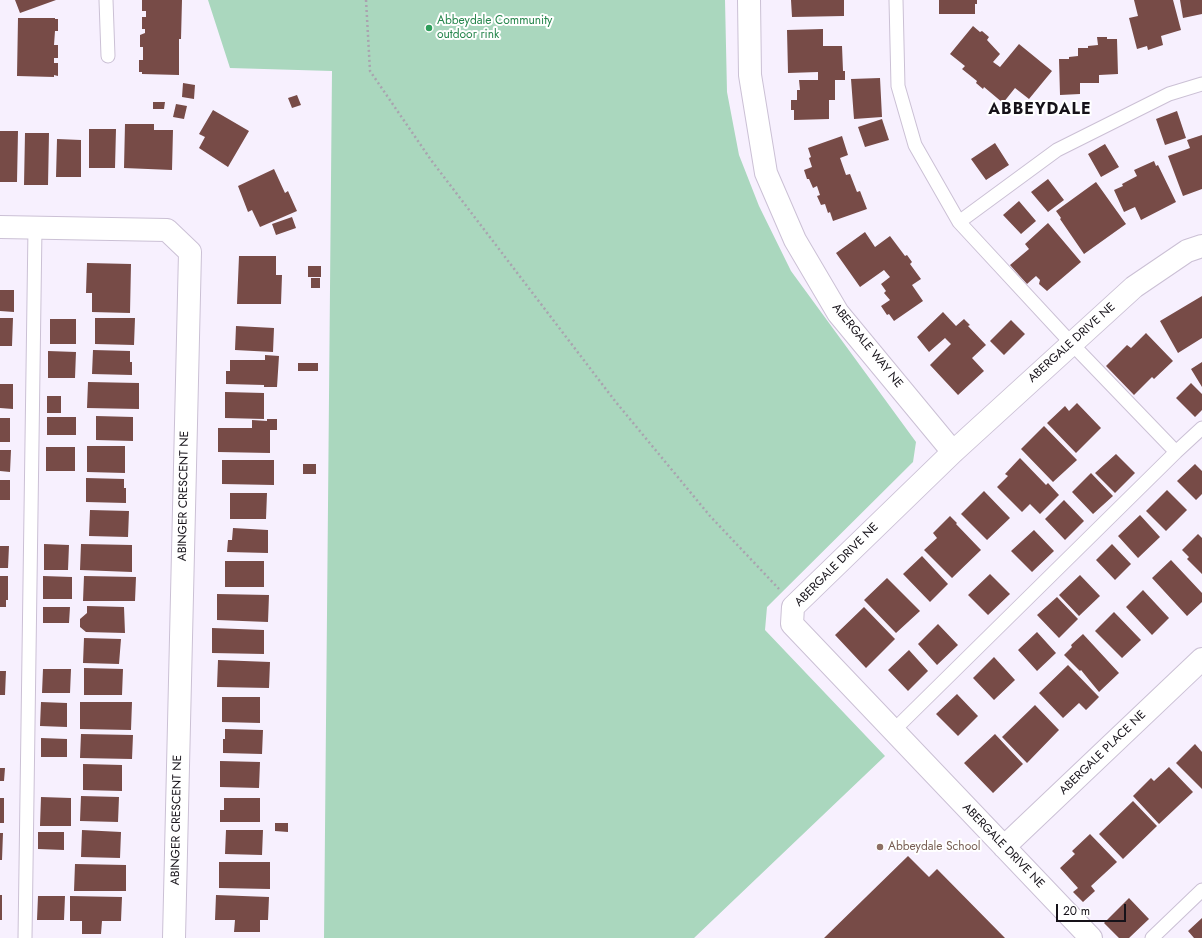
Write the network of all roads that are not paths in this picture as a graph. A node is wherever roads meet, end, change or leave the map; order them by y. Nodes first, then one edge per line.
1 (106, 0) edge
2 (749, 0) edge
3 (896, 0) edge
4 (108, 56) dead end
5 (1202, 84) edge
6 (959, 222) junction
7 (0, 227) edge
8 (34, 228) junction
9 (1202, 246) edge
10 (1072, 344) junction
11 (1202, 428) edge
12 (953, 452) junction
13 (1176, 452) junction
14 (1202, 659) edge
15 (893, 730) junction
16 (1004, 847) junction
17 (1202, 890) edge
18 (25, 938) edge
19 (174, 938) edge
20 (1091, 938) edge
21 (1152, 938) edge

1 - 4 lane
2 - 12 street, ABERGALE WAY NE
3 - 6 lane
5 - 6 lane
6 - 10 lane
7 - 8 street, ABINGER CRESCENT NE
8 - 18 lane
8 - 19 street, ABINGER CRESCENT NE
9 - 10 street, ABERGALE DRIVE NE
10 - 12 street, ABERGALE DRIVE NE
10 - 13 lane
11 - 13 lane
12 - 15 street, ABERGALE DRIVE NE
13 - 15 lane
14 - 16 street, ABERGALE PLACE NE
15 - 16 street, ABERGALE DRIVE NE
16 - 20 street, ABERGALE DRIVE NE
17 - 21 lane

